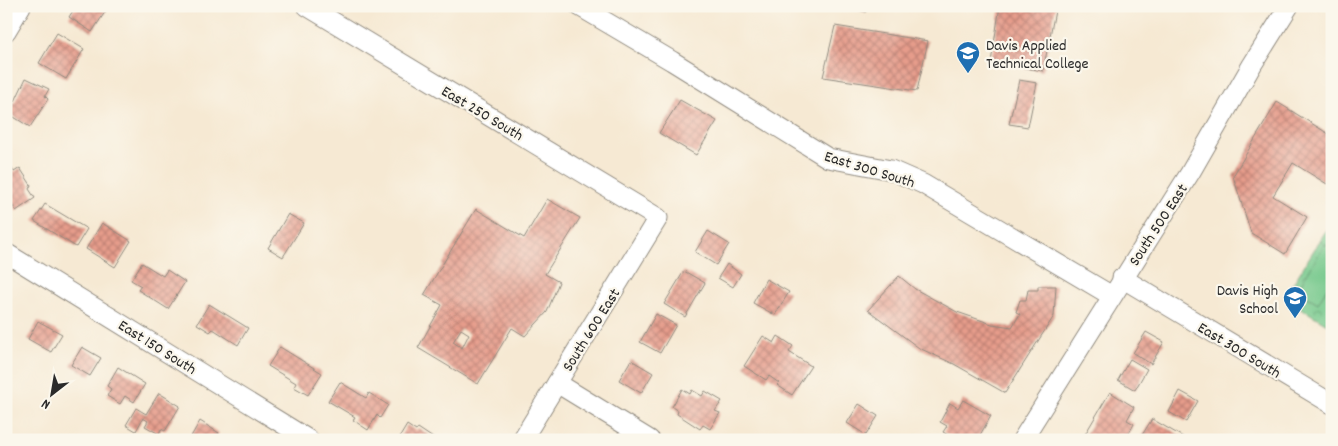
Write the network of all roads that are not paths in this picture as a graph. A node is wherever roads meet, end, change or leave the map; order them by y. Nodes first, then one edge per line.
1 (21, 6) edge
2 (308, 6) edge
3 (579, 6) edge
4 (1290, 6) edge
5 (6, 31) edge
6 (658, 218) joint
7 (6, 253) edge
8 (1122, 278) junction
9 (1112, 296) junction
10 (557, 382) junction
11 (1332, 404) edge
12 (309, 440) edge
13 (522, 440) edge
14 (650, 440) edge
15 (1022, 440) edge

1 - 5 street
2 - 6 street, East 250 South
3 - 9 street, East 300 South
4 - 8 street, South 500 East
6 - 10 street, South 600 East
7 - 12 street, East 150 South
8 - 9 street, South 500 East
8 - 11 street, East 300 South
9 - 15 street, South 500 East
10 - 13 street, South 600 East
10 - 14 street

